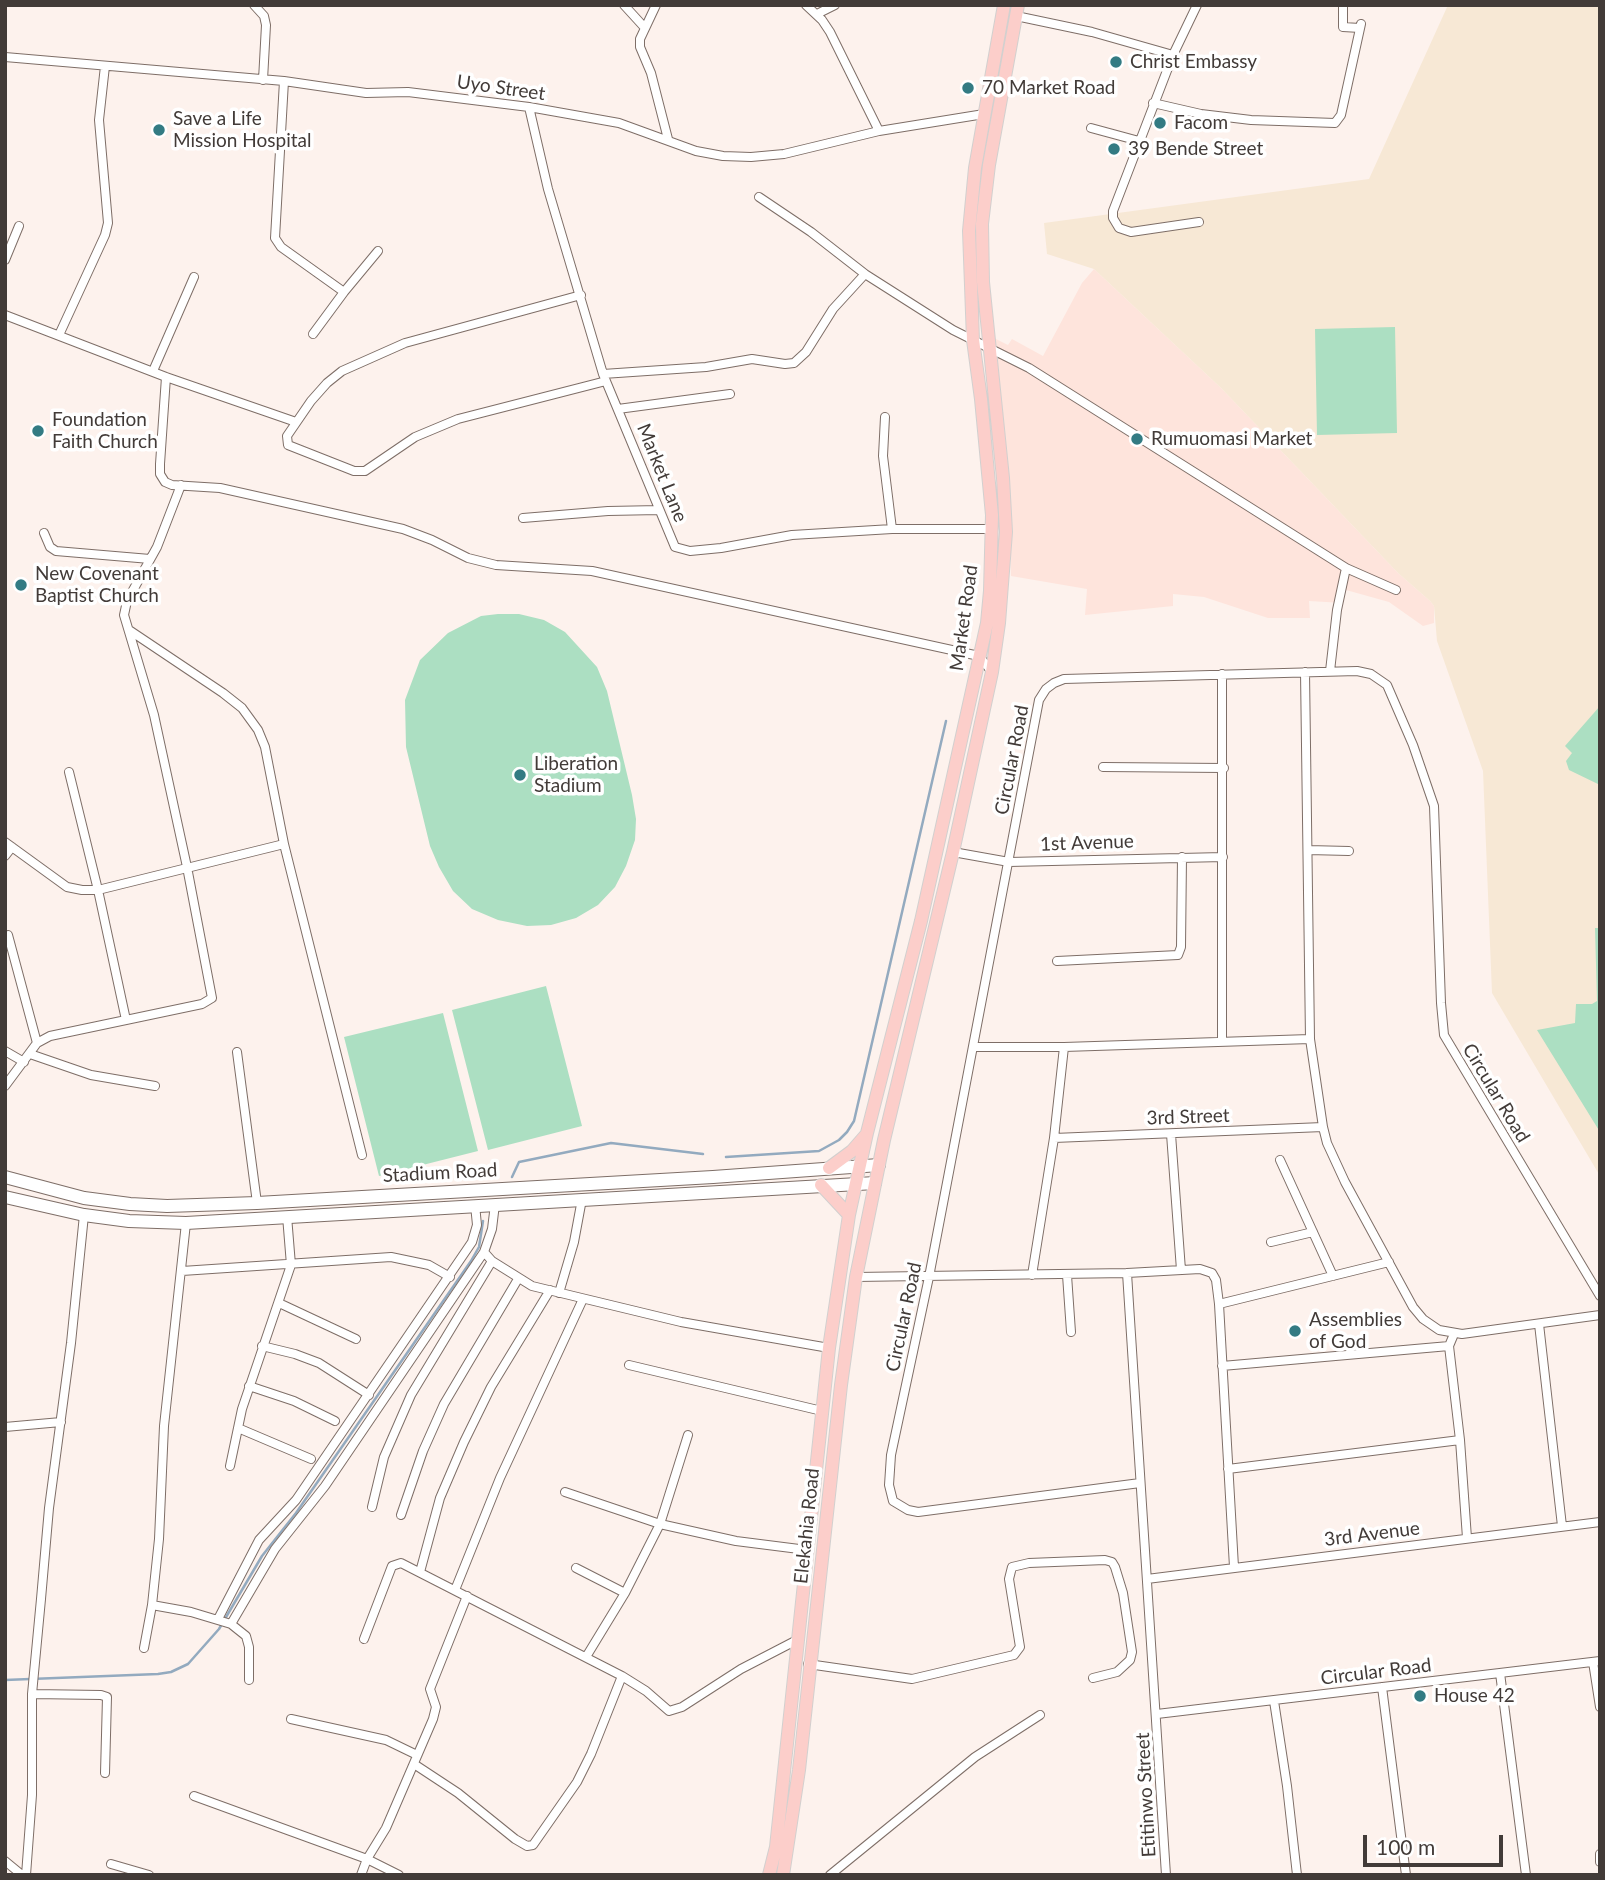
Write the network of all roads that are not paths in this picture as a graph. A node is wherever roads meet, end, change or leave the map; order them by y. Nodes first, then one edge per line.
1 (254, 5) edge
2 (624, 5) edge
3 (656, 5) edge
4 (806, 5) edge
5 (835, 5) edge
6 (1004, 5) edge
7 (1197, 5) edge
8 (1343, 5) edge
9 (1017, 11) edge
10 (817, 14) junction
11 (645, 28) junction
12 (1173, 55) junction
13 (5, 57) edge
14 (105, 66) junction
15 (264, 80) junction
16 (284, 81) junction
17 (1153, 103) junction
18 (529, 107) junction
19 (985, 114) junction
20 (1091, 128) dead end
21 (880, 131) junction
22 (668, 139) junction
23 (1139, 141) junction
24 (759, 197) dead end
25 (1199, 222) dead end
26 (19, 226) dead end
27 (379, 251) dead end
28 (5, 260) edge
29 (865, 274) junction
30 (194, 277) dead end
31 (344, 292) junction
32 (581, 295) junction
33 (5, 315) edge
34 (313, 334) dead end
35 (59, 335) junction
36 (973, 340) junction
37 (989, 346) junction
38 (153, 372) junction
39 (166, 377) junction
40 (605, 378) junction
41 (730, 394) dead end
42 (618, 409) junction
43 (885, 417) dead end
44 (296, 422) junction
45 (181, 485) junction
46 (659, 510) junction
47 (523, 518) dead end
48 (892, 529) junction
49 (992, 529) junction
50 (44, 533) dead end
51 (150, 559) junction
52 (1346, 568) junction
53 (1396, 590) dead end
54 (129, 631) junction
55 (979, 656) junction
56 (1330, 671) junction
57 (992, 672) junction
58 (1305, 672) junction
59 (1222, 674) junction
60 (1103, 767) dead end
61 (1224, 768) junction
62 (69, 772) dead end
63 (284, 844) junction
64 (9, 845) edge
65 (1308, 850) junction
66 (1349, 851) dead end
67 (953, 852) junction
68 (5, 856) edge
69 (1182, 857) junction
70 (1223, 857) junction
71 (1009, 862) junction
72 (187, 867) junction
73 (98, 890) junction
74 (8, 935) dead end
75 (1057, 961) dead end
76 (126, 1020) junction
77 (1310, 1040) junction
78 (1222, 1041) junction
79 (37, 1043) junction
80 (974, 1047) junction
81 (1064, 1048) junction
82 (5, 1051) edge
83 (237, 1052) dead end
84 (30, 1054) junction
85 (24, 1062) junction
86 (5, 1086) edge
87 (155, 1086) dead end
88 (1323, 1127) junction
89 (867, 1133) junction
90 (1171, 1134) junction
91 (1054, 1138) junction
92 (362, 1155) dead end
93 (1280, 1160) dead end
94 (860, 1165) junction
95 (879, 1165) junction
96 (828, 1168) junction
97 (9, 1179) edge
98 (875, 1183) junction
99 (856, 1184) junction
100 (821, 1185) junction
101 (6, 1197) edge
102 (582, 1199) junction
103 (257, 1203) junction
104 (495, 1204) junction
105 (475, 1205) junction
106 (84, 1215) junction
107 (849, 1215) junction
108 (287, 1216) junction
109 (186, 1223) junction
110 (1313, 1232) junction
111 (1272, 1242) dead end
112 (484, 1252) junction
113 (492, 1261) junction
114 (1389, 1262) junction
115 (291, 1265) junction
116 (1181, 1270) junction
117 (182, 1271) junction
118 (1127, 1273) junction
119 (1032, 1275) junction
120 (1067, 1275) junction
121 (1333, 1276) junction
122 (450, 1277) junction
123 (856, 1277) junction
124 (929, 1278) junction
125 (518, 1279) junction
126 (555, 1292) junction
127 (1600, 1296) edge
128 (583, 1299) junction
129 (279, 1303) junction
130 (1219, 1304) junction
131 (1600, 1315) edge
132 (1539, 1324) junction
133 (1071, 1332) dead end
134 (1454, 1334) junction
135 (356, 1339) dead end
136 (262, 1346) junction
137 (1449, 1346) junction
138 (829, 1348) junction
139 (629, 1365) dead end
140 (1222, 1366) junction
141 (249, 1386) junction
142 (369, 1395) junction
143 (822, 1411) junction
144 (335, 1421) dead end
145 (61, 1422) junction
146 (5, 1427) edge
147 (238, 1428) junction
148 (688, 1435) dead end
149 (1460, 1440) junction
150 (311, 1459) dead end
151 (230, 1466) dead end
152 (1228, 1469) junction
153 (1140, 1483) junction
154 (565, 1492) dead end
155 (372, 1507) dead end
156 (401, 1515) dead end
157 (1600, 1521) edge
158 (660, 1524) junction
159 (1562, 1527) junction
160 (1466, 1538) junction
161 (807, 1550) junction
162 (1234, 1567) junction
163 (576, 1568) dead end
164 (420, 1572) junction
165 (1147, 1579) junction
166 (455, 1590) junction
167 (625, 1593) junction
168 (467, 1596) junction
169 (152, 1605) junction
170 (218, 1619) junction
171 (231, 1624) junction
172 (364, 1639) dead end
173 (797, 1640) junction
174 (144, 1648) dead end
175 (586, 1657) junction
176 (795, 1661) junction
177 (1596, 1662) edge
178 (811, 1665) junction
179 (1500, 1673) junction
180 (622, 1676) junction
181 (1093, 1678) dead end
182 (249, 1680) dead end
183 (1382, 1687) junction
184 (33, 1690) junction
185 (1274, 1701) junction
186 (1600, 1707) edge
187 (1157, 1714) junction
188 (1040, 1715) dead end
189 (291, 1719) dead end
190 (417, 1755) junction
191 (414, 1764) junction
192 (105, 1773) dead end
193 (194, 1796) dead end
194 (1600, 1854) edge
195 (368, 1858) junction
196 (5, 1861) edge
197 (1600, 1862) edge
198 (111, 1864) dead end
199 (24, 1875) edge
200 (149, 1875) edge
201 (361, 1875) edge
202 (398, 1875) edge
203 (769, 1875) edge
204 (783, 1875) edge
205 (830, 1875) edge
206 (1166, 1875) edge
207 (1297, 1875) edge
208 (1406, 1875) edge
209 (1526, 1875) edge

1 - 15 street
2 - 11 street
3 - 11 street
4 - 10 street
5 - 10 street
6 - 19 main road, Market Road
7 - 12 street
8 - 17 street
9 - 12 street
9 - 37 main road, Market Road
10 - 21 street
11 - 22 street
12 - 17 street
13 - 14 street, Uyo Street
14 - 15 street, Uyo Street
14 - 35 street
15 - 16 street, Uyo Street
16 - 18 street, Uyo Street
16 - 31 street
17 - 23 street
18 - 22 street, Uyo Street
18 - 32 street, Market Lane
19 - 21 street, Uyo Street
19 - 36 main road, Market Road
20 - 23 street
21 - 22 street, Uyo Street
23 - 25 street
24 - 29 street
26 - 28 street
27 - 31 street
29 - 36 street
29 - 40 street
30 - 38 street
31 - 34 street
32 - 40 street, Market Lane
32 - 44 street
33 - 35 street
35 - 38 street
36 - 37 street
36 - 49 main road, Market Road
37 - 52 street
37 - 57 main road, Market Road
38 - 39 street
39 - 44 street
39 - 45 street
40 - 42 street, Market Lane
40 - 44 street
41 - 42 street
42 - 46 street, Market Lane
43 - 48 street
45 - 51 street
45 - 55 street
46 - 47 street
46 - 48 street, Market Lane
48 - 49 street, Market Lane
49 - 55 main road, Market Road
50 - 51 street
51 - 54 street
52 - 53 street
52 - 56 street
54 - 63 street
54 - 72 street
55 - 57 street
55 - 89 main road, Market Road
56 - 58 street, Circular Road
56 - 127 street, Circular Road
57 - 67 main road, Market Road
58 - 59 street, Circular Road
58 - 65 street
59 - 61 street
59 - 71 street, Circular Road
60 - 61 street
61 - 70 street
62 - 73 street
63 - 72 street
63 - 92 street
64 - 68 street
64 - 73 street
65 - 66 street
65 - 77 street
67 - 71 street, 1st Avenue
67 - 95 main road, Market Road
69 - 70 street, 1st Avenue
69 - 71 street, 1st Avenue
69 - 75 street
70 - 78 street
71 - 80 street, Circular Road
72 - 73 street
72 - 76 street
73 - 76 street
74 - 79 street
76 - 79 street
77 - 78 street
77 - 88 street
78 - 81 street
79 - 84 street
80 - 81 street
80 - 124 street, Circular Road
81 - 91 street
82 - 85 street
83 - 103 street
84 - 85 street
84 - 87 street
85 - 86 street
88 - 90 street, 3rd Street
88 - 114 street
89 - 94 main road, Market Road
89 - 96 main road
90 - 91 street, 3rd Street
90 - 116 street
91 - 119 street
93 - 110 street
94 - 95 main road, Stadium Road
94 - 96 main road, Stadium Road
94 - 99 main road, Market Road
95 - 98 main road, Market Road
96 - 103 main road, Stadium Road
97 - 101 main road
97 - 103 main road, Stadium Road
98 - 99 main road, Stadium Road
98 - 123 main road, Elekahia Road
99 - 100 main road, Stadium Road
99 - 107 main road, Elekahia Road
100 - 102 main road, Stadium Road
100 - 107 main road
101 - 106 main road, Stadium Road
102 - 104 main road, Stadium Road
102 - 126 street
104 - 105 main road, Stadium Road
104 - 112 street
105 - 108 main road, Stadium Road
105 - 122 street
106 - 109 main road, Stadium Road
106 - 145 street
107 - 138 main road, Elekahia Road
108 - 109 main road, Stadium Road
108 - 115 street
109 - 117 street
110 - 111 street
110 - 121 street
112 - 113 street
112 - 171 street
113 - 125 street
113 - 155 street
114 - 121 street
114 - 134 street
115 - 117 street
115 - 122 street
115 - 129 street
116 - 118 street
116 - 130 street
117 - 169 street
118 - 120 street
118 - 153 street, Etitinwo Street
119 - 120 street
119 - 124 street
120 - 133 street
121 - 130 street
122 - 142 street
123 - 124 street
123 - 178 main road, Elekahia Road
124 - 153 street, Circular Road
125 - 126 street
125 - 156 street
126 - 128 street
126 - 164 street
128 - 138 street
128 - 166 street
129 - 135 street
129 - 136 street
130 - 140 street
131 - 132 street
132 - 134 street
132 - 159 street
134 - 137 street
136 - 141 street
136 - 142 street
137 - 140 street
137 - 149 street
138 - 143 main road, Elekahia Road
139 - 143 street
140 - 152 street
141 - 144 street
141 - 147 street
142 - 170 street
143 - 161 main road, Elekahia Road
145 - 146 street
145 - 184 street
147 - 150 street
147 - 151 street
148 - 158 street
149 - 152 street
149 - 160 street
152 - 162 street
153 - 165 street, Etitinwo Street
154 - 158 street
157 - 159 street, 3rd Avenue
158 - 161 street
158 - 167 street
159 - 160 street, 3rd Avenue
160 - 162 street, 3rd Avenue
161 - 173 main road, Elekahia Road
162 - 165 street, 3rd Avenue
163 - 167 street
164 - 166 street
164 - 172 street
165 - 187 street, Etitinwo Street
166 - 168 street
167 - 175 street
168 - 175 street
168 - 190 street
169 - 170 street
169 - 174 street
170 - 171 street
171 - 182 street
173 - 176 main road, Elekahia Road
173 - 180 street
175 - 180 street
176 - 178 street
176 - 203 main road, Elekahia Road
177 - 179 street, Circular Road
177 - 186 street
178 - 181 street
178 - 204 main road, Elekahia Road
179 - 183 street, Circular Road
179 - 209 street
180 - 191 street
183 - 185 street, Circular Road
183 - 208 street
184 - 192 street
184 - 199 street
185 - 187 street, Circular Road
185 - 207 street
187 - 206 street, Etitinwo Street
188 - 205 street
189 - 190 street
190 - 191 street
191 - 195 street
193 - 195 street
194 - 197 street
195 - 201 street
195 - 202 street
196 - 199 street
198 - 200 street

